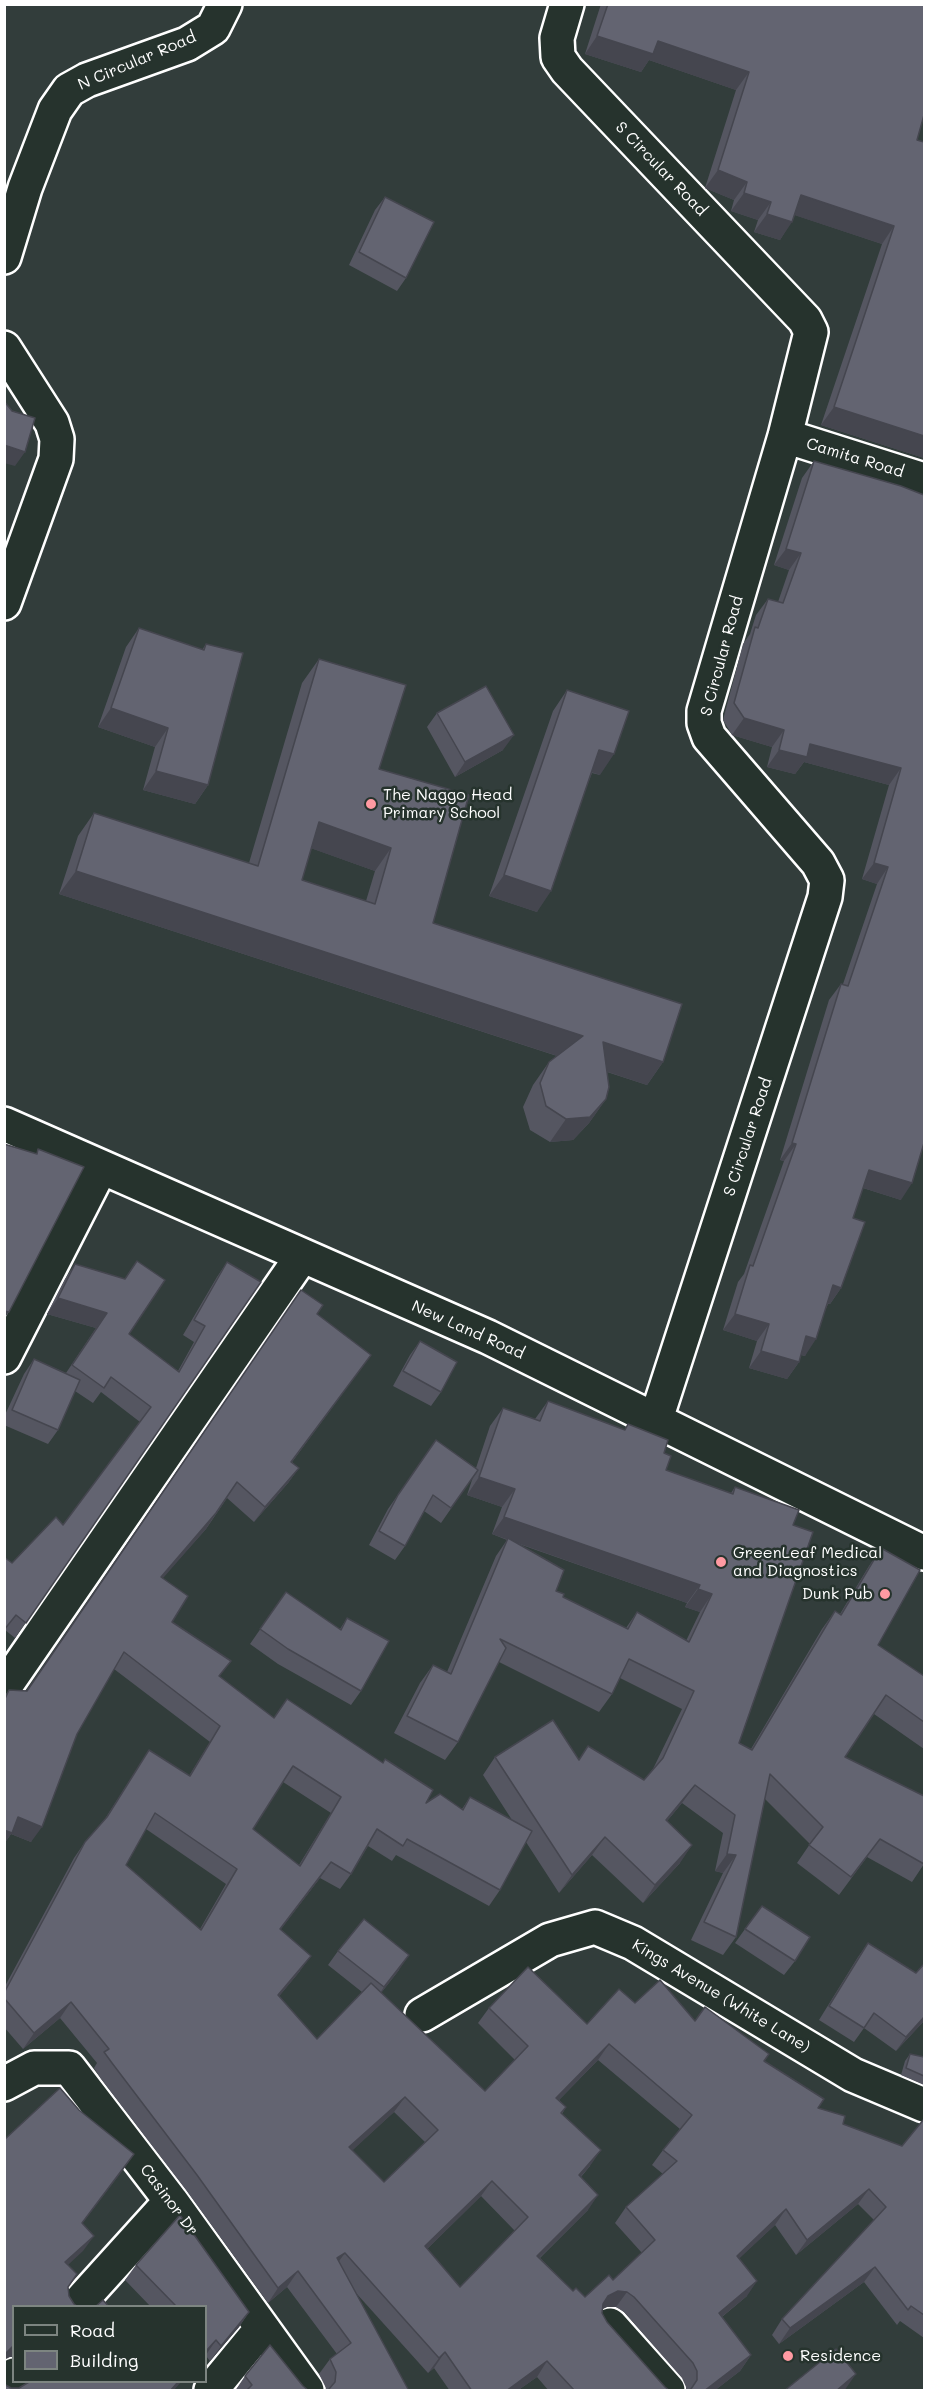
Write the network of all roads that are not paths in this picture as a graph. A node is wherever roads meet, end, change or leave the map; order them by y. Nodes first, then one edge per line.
1 (225, 4) edge
2 (567, 4) edge
3 (15, 184) edge
4 (4, 257) edge
5 (4, 348) edge
6 (785, 436) junction
7 (924, 480) edge
8 (4, 603) edge
9 (4, 1124) edge
10 (100, 1167) junction
11 (302, 1256) junction
12 (4, 1357) edge
13 (656, 1419) junction
14 (924, 1553) edge
15 (4, 1688) edge
16 (422, 2015) dead end
17 (4, 2084) edge
18 (924, 2105) edge
19 (171, 2201) junction
20 (78, 2305) edge
21 (610, 2325) edge
22 (262, 2328) junction
23 (211, 2391) edge
24 (307, 2391) edge
25 (668, 2391) edge

1 - 3 street, N Circular Road
2 - 6 street, S Circular Road
3 - 4 street, N Circular Road
5 - 8 street
6 - 7 street, Camita Road
6 - 13 street, S Circular Road
9 - 10 street, New Land Road
10 - 11 street, New Land Road
10 - 12 street
11 - 13 street, New Land Road
11 - 15 street
13 - 14 street, New Land Road
16 - 18 street, Kings Avenue (White Lane)
17 - 19 street, Casinor Dr
19 - 20 street
19 - 22 street, Casinor Dr
21 - 25 street
22 - 23 street
22 - 24 street, Casinor Dr

